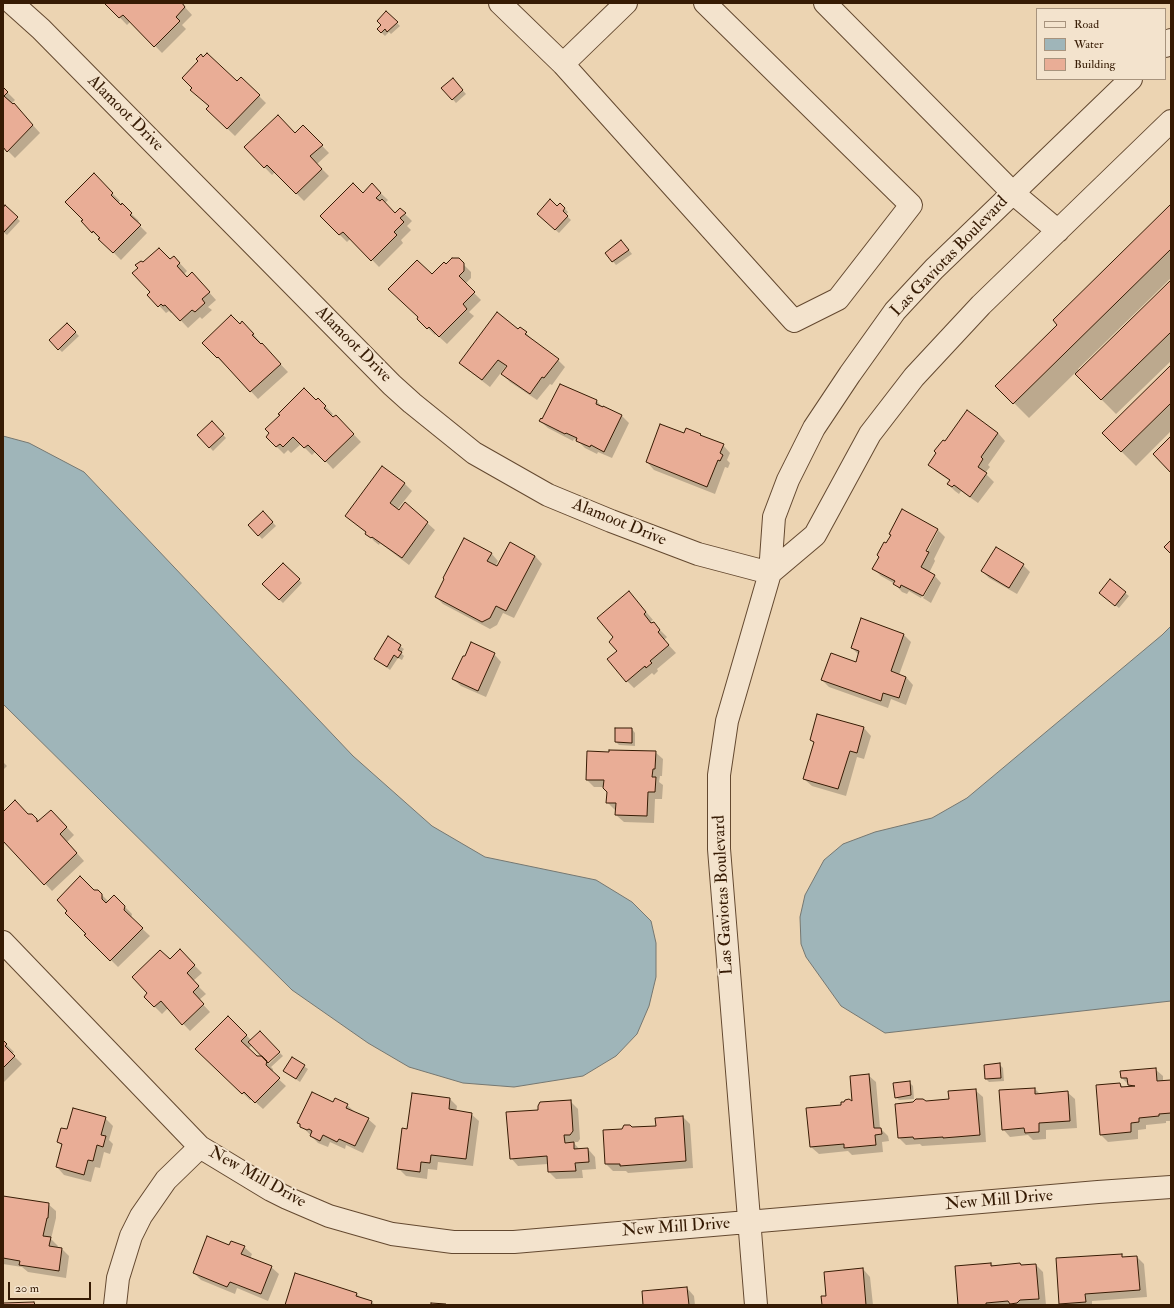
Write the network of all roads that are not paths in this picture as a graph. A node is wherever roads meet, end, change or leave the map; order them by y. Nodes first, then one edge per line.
1 (12, 3) edge
2 (500, 3) edge
3 (626, 3) edge
4 (705, 3) edge
5 (825, 3) edge
6 (563, 64) junction
7 (1130, 80) edge
8 (1171, 121) edge
9 (1013, 193) junction
10 (1058, 231) junction
11 (770, 573) junction
12 (3, 942) edge
13 (200, 1147) junction
14 (1171, 1187) edge
15 (748, 1223) junction
16 (115, 1305) edge
17 (756, 1305) edge

1 - 11 street, Alamoot Drive
2 - 6 street
3 - 6 street
4 - 6 street
5 - 9 street
7 - 9 street, Las Gaviotas Boulevard
8 - 10 street
9 - 10 street
9 - 11 street, Las Gaviotas Boulevard
10 - 11 street
11 - 15 street, Las Gaviotas Boulevard
12 - 13 street, New Mill Drive
13 - 15 street, New Mill Drive
13 - 16 street, New Mill Drive
14 - 15 street, New Mill Drive
15 - 17 street, Las Gaviotas Boulevard

